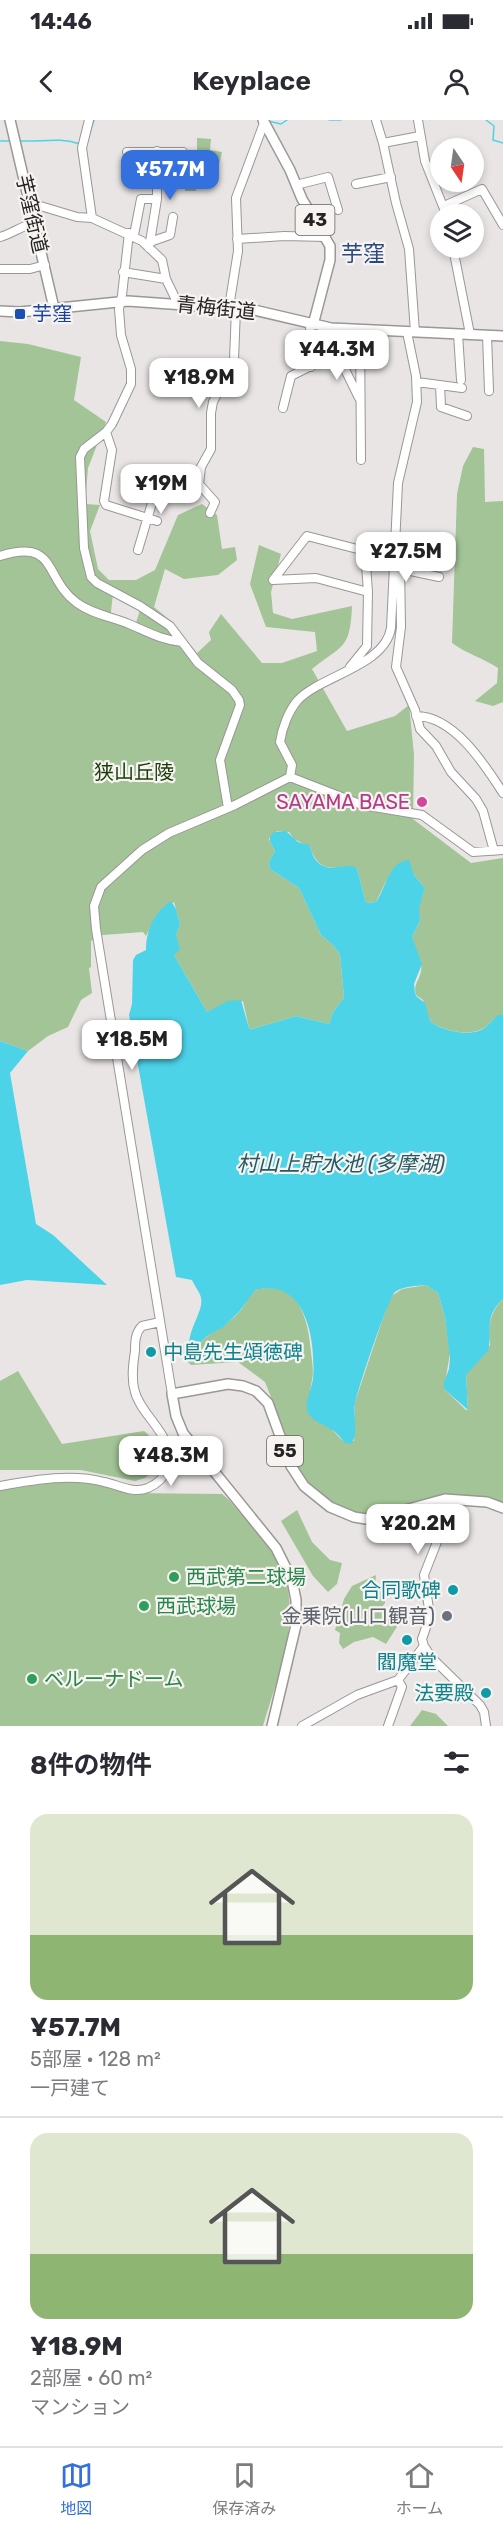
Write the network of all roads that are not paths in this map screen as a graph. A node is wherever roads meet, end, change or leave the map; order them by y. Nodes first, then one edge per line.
1 (10, 120) edge
2 (89, 120) edge
3 (376, 120) edge
4 (418, 120) edge
5 (264, 122) edge
6 (420, 136) junction
7 (383, 142) junction
8 (157, 151) junction
9 (127, 152) dead end
10 (183, 152) dead end
11 (391, 177) junction
12 (356, 184) dead end
13 (296, 185) junction
14 (158, 200) junction
15 (443, 204) edge
16 (456, 204) edge
17 (30, 207) junction
18 (338, 210) dead end
19 (92, 218) junction
20 (174, 218) dead end
21 (34, 223) junction
22 (503, 225) edge
23 (131, 234) junction
24 (0, 237) edge
25 (326, 237) junction
26 (237, 239) junction
27 (150, 245) junction
28 (455, 258) edge
29 (45, 265) junction
30 (0, 269) edge
31 (123, 272) junction
32 (166, 279) junction
33 (120, 301) junction
34 (178, 304) junction
35 (54, 308) junction
36 (232, 308) junction
37 (0, 311) edge
38 (312, 324) junction
39 (338, 329) junction
40 (360, 330) junction
41 (411, 332) junction
42 (458, 334) junction
43 (470, 334) junction
44 (487, 335) junction
45 (503, 336) edge
46 (336, 351) junction
47 (311, 366) junction
48 (417, 382) junction
49 (440, 385) junction
50 (489, 391) dead end
51 (360, 401) junction
52 (283, 408) dead end
53 (466, 416) dead end
54 (106, 432) junction
55 (362, 460) dead end
56 (156, 472) dead end
57 (199, 477) junction
58 (169, 483) dead end
59 (210, 513) dead end
60 (147, 518) junction
61 (157, 521) dead end
62 (394, 546) junction
63 (138, 550) dead end
64 (0, 555) edge
65 (439, 577) dead end
66 (368, 592) junction
67 (182, 642) junction
68 (350, 669) junction
69 (416, 716) junction
70 (290, 777) junction
71 (503, 793) edge
72 (228, 808) junction
73 (499, 850) edge
74 (160, 1322) junction
75 (172, 1394) junction
76 (0, 1486) edge
77 (447, 1500) junction
78 (503, 1508) edge
79 (424, 1646) junction
80 (398, 1680) junction
81 (272, 1726) edge
82 (302, 1726) edge
83 (388, 1726) edge
84 (486, 1726) edge

1 - 17 main road, 芋窪街道
2 - 19 street
3 - 7 street
4 - 6 street
5 - 13 main road, 43
5 - 26 street
6 - 7 street
6 - 15 street
7 - 11 street
8 - 9 street
8 - 10 street
8 - 14 street
11 - 12 street
11 - 41 street
13 - 18 street
13 - 25 main road, 43
14 - 23 street
14 - 27 street
16 - 22 street
17 - 19 street
17 - 21 main road, 芋窪街道
19 - 23 street
20 - 27 street
21 - 24 street
21 - 29 main road, 芋窪街道
23 - 27 street
23 - 31 street
25 - 26 street
25 - 38 main road, 43
26 - 36 street
27 - 32 street
28 - 43 street
29 - 30 street
29 - 35 main road, 芋窪街道
31 - 32 street
31 - 33 street
32 - 34 street
33 - 34 main road, 青梅街道
33 - 35 main road, 青梅街道
33 - 54 street
34 - 36 main road, 青梅街道
35 - 37 main road, 青梅街道
36 - 38 main road, 青梅街道
36 - 57 street
38 - 39 main road, 青梅街道
38 - 47 street
39 - 40 main road, 青梅街道
39 - 46 street
40 - 41 main road, 青梅街道
40 - 51 street
41 - 42 main road, 青梅街道
41 - 48 street
42 - 43 main road, 青梅街道
42 - 49 street
43 - 44 main road, 青梅街道
44 - 45 main road, 青梅街道
44 - 50 street
46 - 47 street
46 - 51 street
47 - 52 street
48 - 49 street
48 - 62 street
49 - 53 street
51 - 55 street
54 - 60 street
54 - 67 street
56 - 60 street
57 - 58 street
57 - 59 street
60 - 61 street
60 - 63 street
62 - 65 street
62 - 68 street
62 - 69 street
64 - 67 street
66 - 66 street
66 - 68 street
67 - 72 street
68 - 70 street
69 - 71 street
69 - 73 street
70 - 72 street
70 - 73 street
72 - 74 street
74 - 75 street
74 - 76 street
75 - 77 main road, 55
75 - 81 main road
77 - 78 main road, 55
77 - 79 street
79 - 80 street
79 - 84 street
80 - 82 street
80 - 83 street

